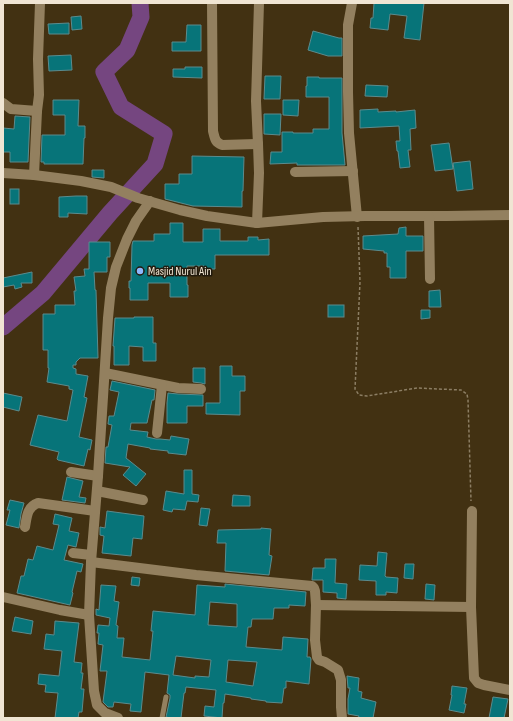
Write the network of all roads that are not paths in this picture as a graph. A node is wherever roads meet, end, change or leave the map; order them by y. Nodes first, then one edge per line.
1 (40, 3) edge
2 (212, 3) edge
3 (259, 3) edge
4 (352, 3) edge
5 (3, 102) edge
6 (37, 111) junction
7 (258, 144) junction
8 (353, 171) junction
9 (295, 172) dead end
10 (3, 173) edge
11 (34, 175) junction
12 (150, 201) junction
13 (510, 215) edge
14 (429, 216) junction
15 (357, 217) junction
16 (257, 223) junction
17 (430, 279) dead end
18 (105, 373) junction
19 (162, 385) junction
20 (201, 389) dead end
21 (157, 433) dead end
22 (72, 472) dead end
23 (98, 476) junction
24 (97, 491) junction
25 (143, 500) dead end
26 (95, 510) junction
27 (472, 511) road end
28 (25, 527) dead end
29 (73, 553) dead end
30 (91, 558) junction
31 (3, 597) edge
32 (316, 605) junction
33 (471, 607) junction
34 (89, 615) junction
35 (510, 690) edge
36 (166, 697) dead end
37 (118, 718) edge
38 (162, 718) edge
39 (342, 718) edge

1 - 6 street
2 - 7 street
3 - 7 street
4 - 8 street
5 - 6 street
6 - 11 street
7 - 16 street
8 - 9 street
8 - 15 street
10 - 11 street
11 - 12 street
12 - 16 street
12 - 18 street
13 - 14 street
14 - 15 street
14 - 17 street
15 - 16 street
18 - 19 street
18 - 23 street
19 - 20 street
19 - 21 street
22 - 23 street
23 - 24 street
24 - 25 street
24 - 26 street
26 - 28 street
26 - 30 street
27 - 33 street
29 - 30 street
30 - 32 street
30 - 34 street
31 - 34 street
32 - 33 street
32 - 39 street
33 - 35 street
34 - 37 street
36 - 38 lane

